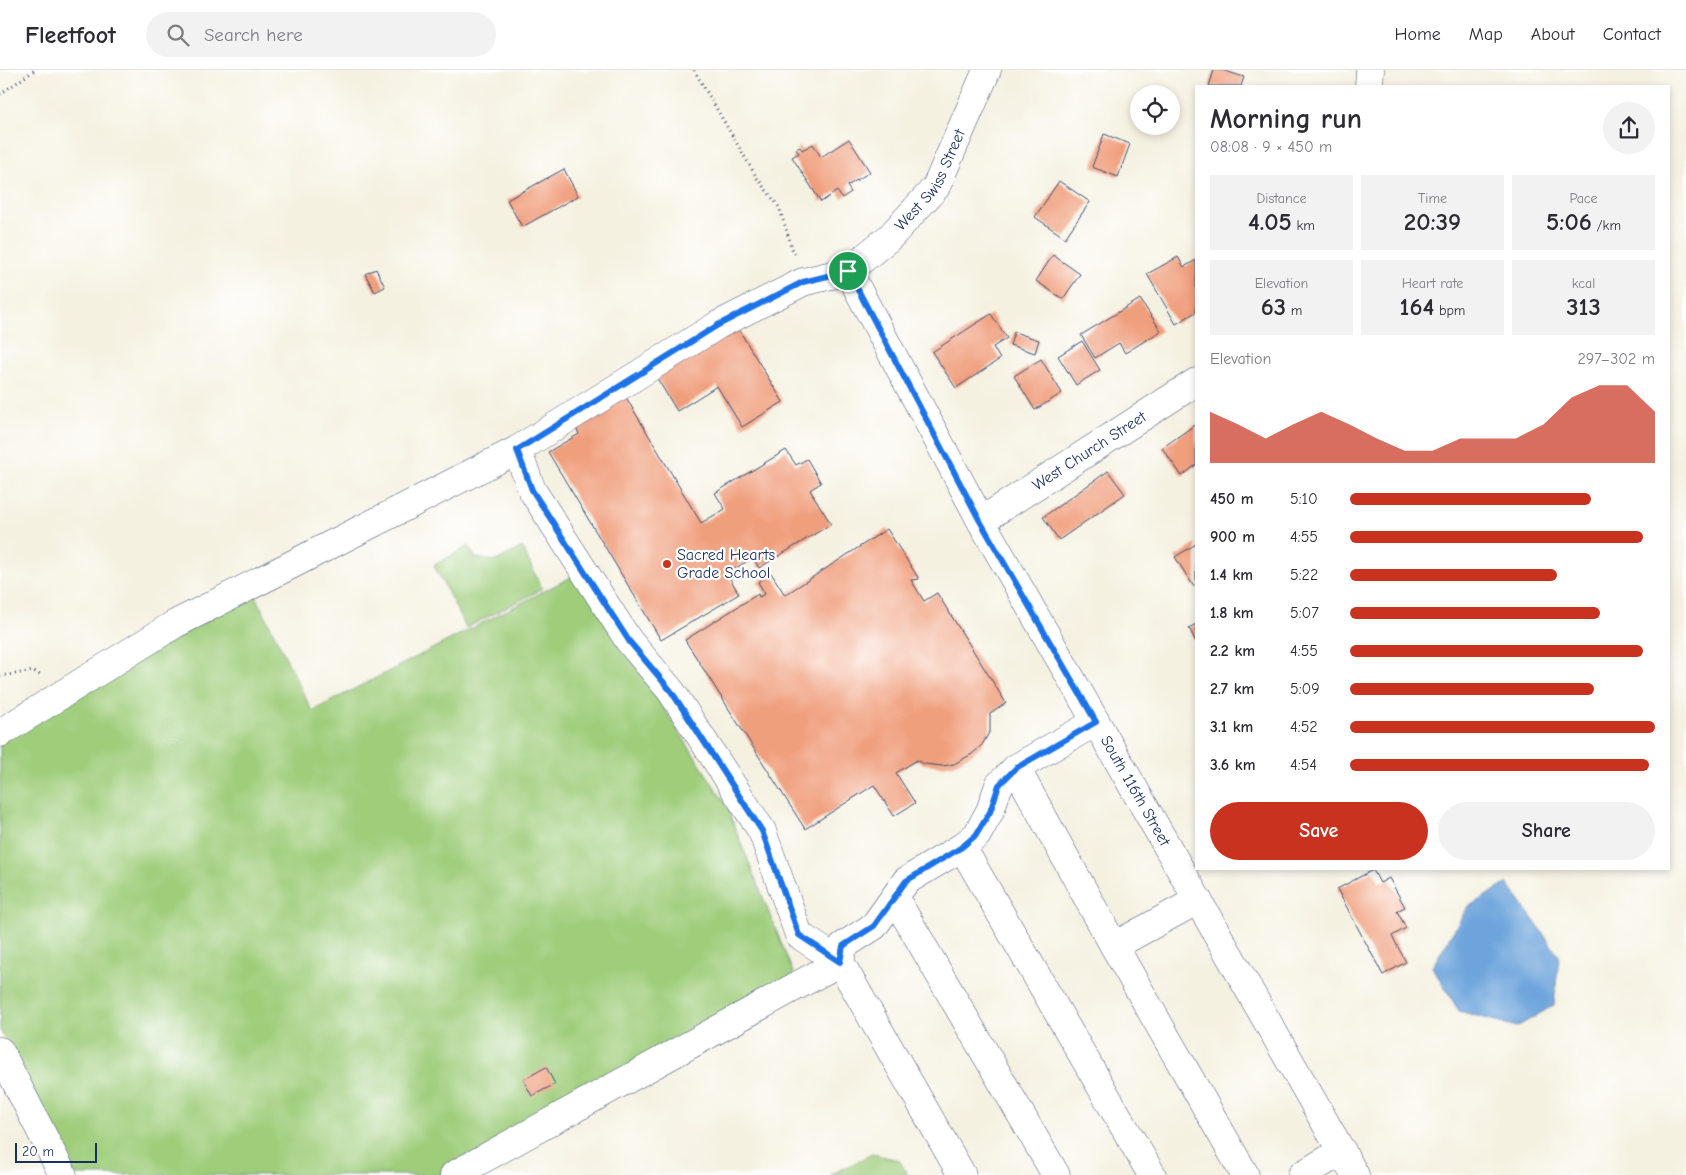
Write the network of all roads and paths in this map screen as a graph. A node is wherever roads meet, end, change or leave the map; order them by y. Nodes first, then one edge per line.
1 (35, 70) edge
2 (694, 70) edge
3 (987, 70) edge
4 (1370, 70) edge
5 (1369, 85) edge
6 (0, 94) edge
7 (804, 263) dead end
8 (848, 271) junction
9 (1195, 383) edge
10 (517, 450) junction
11 (980, 521) junction
12 (1096, 722) junction
13 (0, 733) edge
14 (1016, 768) junction
15 (962, 847) junction
16 (895, 898) junction
17 (1198, 900) junction
18 (1114, 946) junction
19 (840, 962) junction
20 (0, 1050) edge
21 (1342, 1151) junction
22 (63, 1175) edge
23 (454, 1175) edge
24 (962, 1175) edge
25 (1056, 1175) edge
26 (1152, 1175) edge
27 (1245, 1175) edge
28 (1302, 1175) edge
29 (1356, 1175) edge

1 - 6 path
2 - 7 path
3 - 8 street, West Swiss Street
4 - 5 street
8 - 10 street
8 - 11 street, South 116th Street
9 - 11 street, West Church Street
10 - 13 street
10 - 19 street
11 - 12 street, South 116th Street
12 - 14 street
12 - 17 street, South 116th Street
14 - 15 street
14 - 18 street
15 - 16 street
15 - 26 street
16 - 19 street
16 - 25 street
17 - 18 street
17 - 21 street, South 116th Street
18 - 27 street
19 - 23 street
19 - 24 street
20 - 22 street
21 - 28 street
21 - 29 street, South 116th Street

